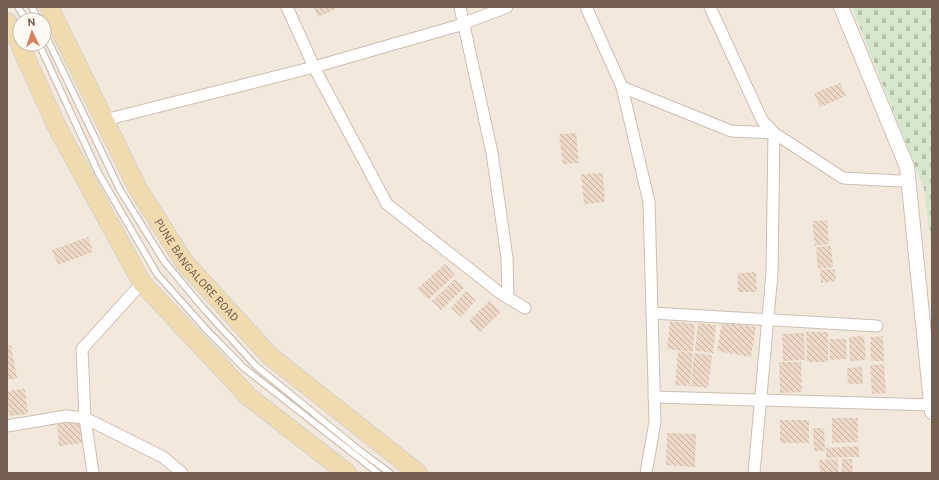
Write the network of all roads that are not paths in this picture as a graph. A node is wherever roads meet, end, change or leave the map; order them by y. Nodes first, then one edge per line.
1 (49, 7) edge
2 (287, 7) edge
3 (460, 7) edge
4 (507, 7) edge
5 (586, 7) edge
6 (710, 7) edge
7 (841, 7) edge
8 (7, 22) edge
9 (464, 24) junction
10 (52, 49) edge
11 (44, 52) edge
12 (314, 67) junction
13 (622, 88) junction
14 (105, 120) junction
15 (774, 133) junction
16 (908, 179) junction
17 (142, 283) junction
18 (508, 298) junction
19 (525, 308) dead end
20 (652, 313) junction
21 (768, 319) junction
22 (877, 326) dead end
23 (654, 397) junction
24 (760, 400) junction
25 (932, 409) edge
26 (85, 418) junction
27 (7, 426) edge
28 (93, 473) edge
29 (182, 473) edge
30 (346, 473) edge
31 (378, 473) edge
32 (390, 473) edge
33 (418, 473) edge
34 (646, 473) edge
35 (754, 473) edge

1 - 14 main road, PUNE BANGALORE ROAD
2 - 12 street
3 - 9 street
4 - 9 street
5 - 13 street
6 - 15 street
7 - 16 street
8 - 17 main road
9 - 12 street
9 - 18 street
10 - 32 lane
11 - 31 lane
12 - 14 street
12 - 18 street
13 - 15 street
13 - 20 street
14 - 33 main road, PUNE BANGALORE ROAD
15 - 16 street
15 - 21 street
16 - 25 street
17 - 26 street
17 - 30 main road
18 - 19 street
20 - 21 street
20 - 23 street
21 - 22 street
21 - 24 street
23 - 24 street
23 - 34 street
24 - 25 street
24 - 35 street
26 - 27 street
26 - 28 street
26 - 29 street

